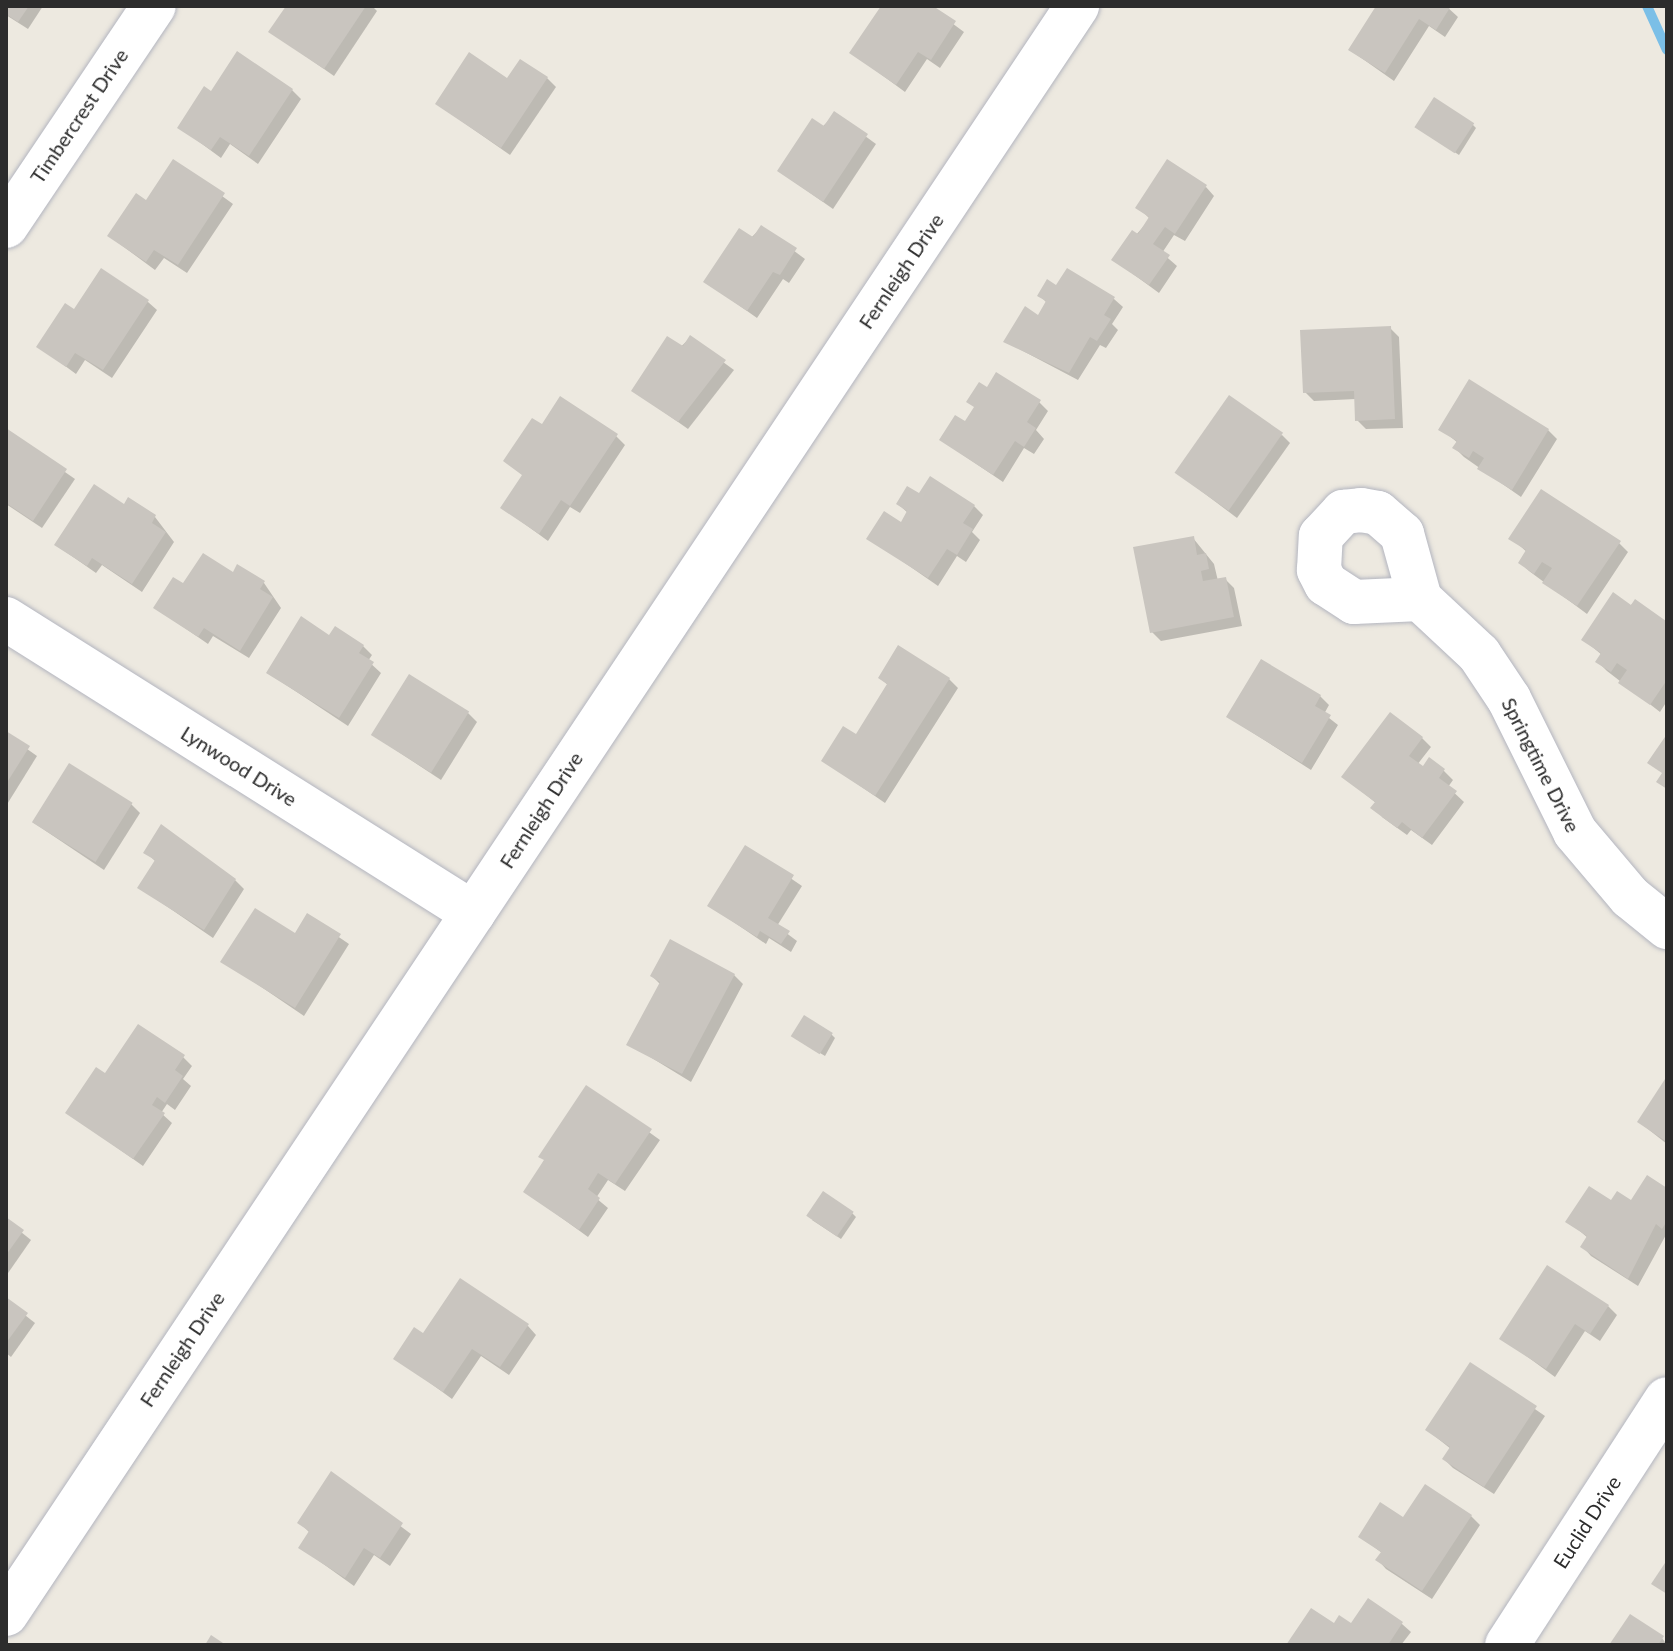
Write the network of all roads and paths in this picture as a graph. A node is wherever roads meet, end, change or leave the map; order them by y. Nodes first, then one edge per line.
1 (154, 6) edge
2 (1077, 6) edge
3 (6, 226) edge
4 (1420, 599) dead end
5 (6, 619) edge
6 (473, 913) junction
7 (1667, 927) edge
8 (1667, 1399) edge
9 (6, 1614) edge
10 (1507, 1645) edge

1 - 3 street, Timbercrest Drive
2 - 6 street, Fernleigh Drive
4 - 7 street, Springtime Drive
5 - 6 street, Lynwood Drive
6 - 9 street, Fernleigh Drive
8 - 10 street, Euclid Drive

